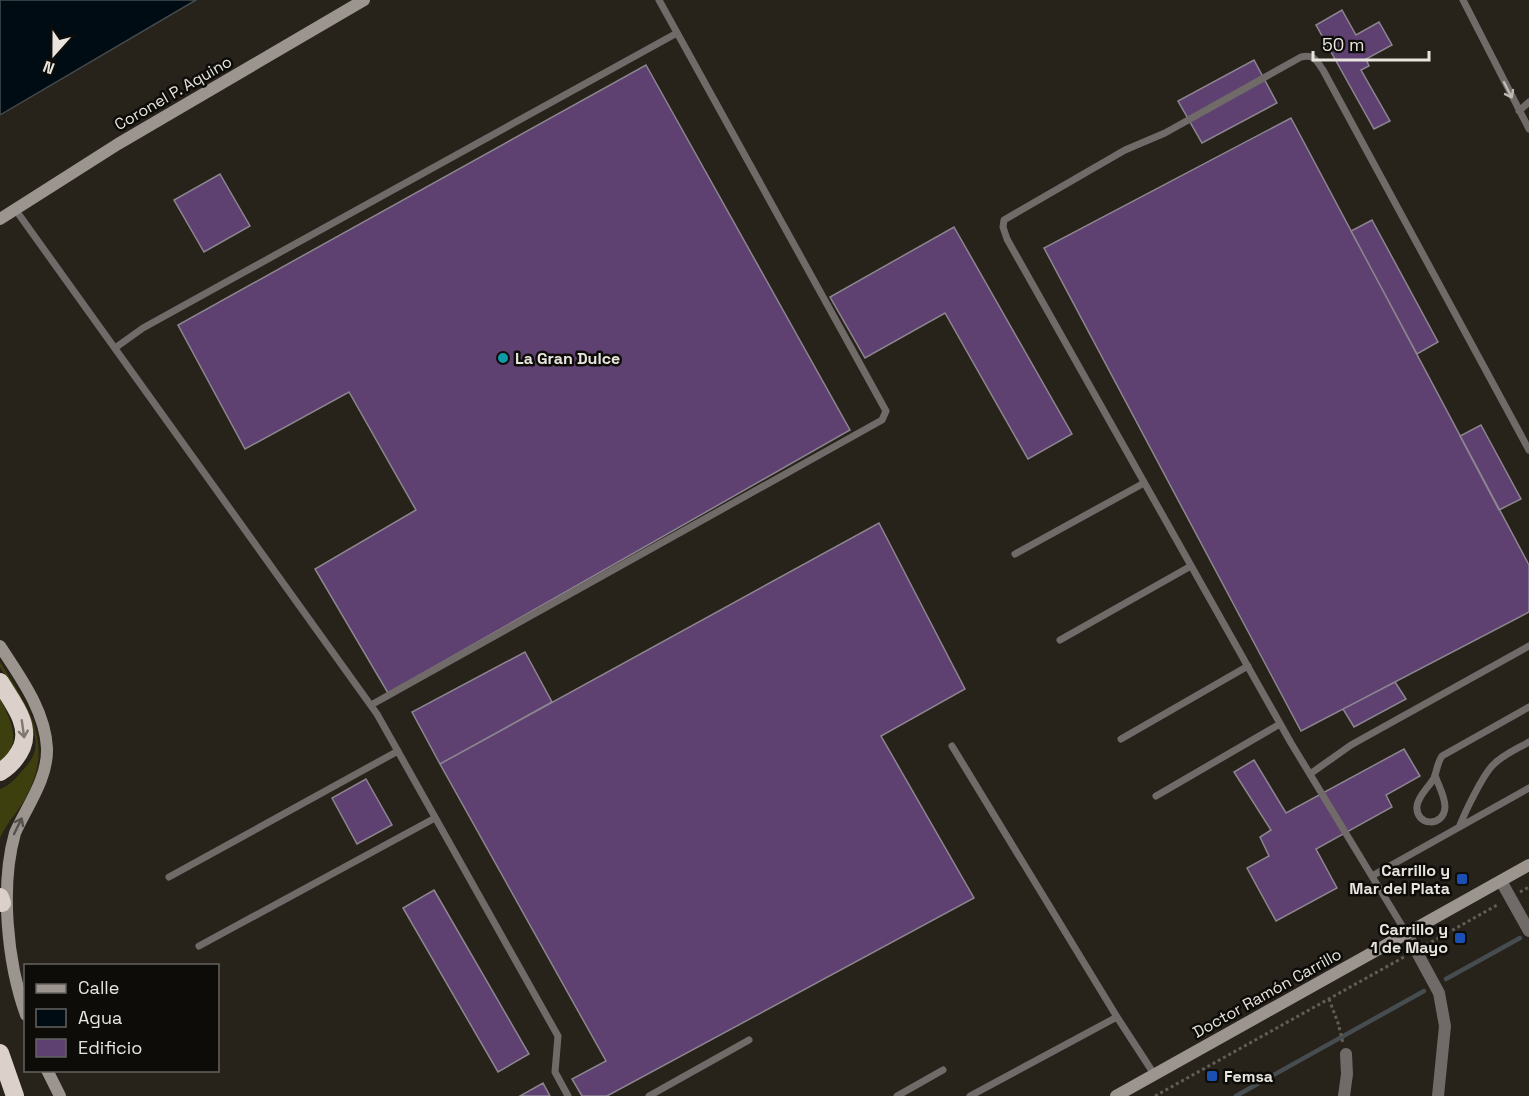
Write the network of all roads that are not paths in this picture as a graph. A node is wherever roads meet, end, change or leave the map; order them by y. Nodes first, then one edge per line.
1 (364, 0) edge
2 (659, 0) edge
3 (1462, 0) edge
4 (677, 33) junction
5 (1529, 102) edge
6 (1519, 111) junction
7 (1529, 129) edge
8 (15, 209) junction
9 (0, 218) edge
10 (115, 348) junction
11 (1529, 450) edge
12 (1144, 483) junction
13 (1015, 554) dead end
14 (1191, 566) junction
15 (1060, 640) dead end
16 (0, 646) edge
17 (1529, 646) edge
18 (1248, 666) junction
19 (0, 682) edge
20 (371, 705) junction
21 (1529, 706) edge
22 (1280, 724) junction
23 (1121, 739) dead end
24 (1529, 742) edge
25 (952, 746) dead end
26 (398, 751) junction
27 (0, 772) edge
28 (1310, 774) junction
29 (1435, 775) junction
30 (1529, 789) edge
31 (1156, 796) dead end
32 (435, 818) junction
33 (1460, 826) junction
34 (1529, 865) edge
35 (1372, 876) junction
36 (169, 877) dead end
37 (1501, 881) junction
38 (1, 900) edge
39 (1529, 931) edge
40 (1407, 934) junction
41 (198, 946) dead end
42 (24, 1010) edge
43 (1117, 1017) junction
44 (748, 1040) dead end
45 (1345, 1051) road end
46 (0, 1053) edge
47 (943, 1070) dead end
48 (48, 1072) edge
49 (1154, 1074) junction
50 (15, 1096) edge
51 (60, 1096) edge
52 (568, 1096) edge
53 (649, 1096) edge
54 (897, 1096) edge
55 (970, 1096) edge
56 (1116, 1096) edge
57 (1344, 1096) edge
58 (1438, 1096) edge

1 - 8 street, Coronel P. Aquino
2 - 4 lane
3 -> 6 lane
4 - 10 lane
4 - 20 lane
5 - 6 lane
6 - 7 lane
8 - 9 street, Coronel P. Aquino
8 - 10 lane
10 - 20 lane
11 - 12 lane
12 - 13 lane
12 - 14 lane
14 - 15 lane
14 - 18 lane
38 -> 16 street
17 - 28 lane
18 - 22 lane
18 - 23 lane
19 -> 27 highway
20 - 26 lane
21 - 29 lane
22 - 28 lane
22 - 31 lane
24 - 33 lane
25 - 43 lane
26 - 32 lane
26 - 36 lane
28 - 35 lane
29 - 29 lane
30 - 33 lane
32 - 41 lane
32 - 52 lane
33 - 35 lane
34 - 37 street, Doctor Ramón Carrillo
35 - 40 lane
37 - 39 street
37 - 40 street, Doctor Ramón Carrillo
38 - 42 street
40 - 49 street, Doctor Ramón Carrillo
40 - 58 street
43 - 49 lane
43 - 55 lane
44 - 53 lane
45 - 57 street
46 - 50 highway
47 - 54 lane
48 - 51 street
49 - 56 street, Doctor Ramón Carrillo

